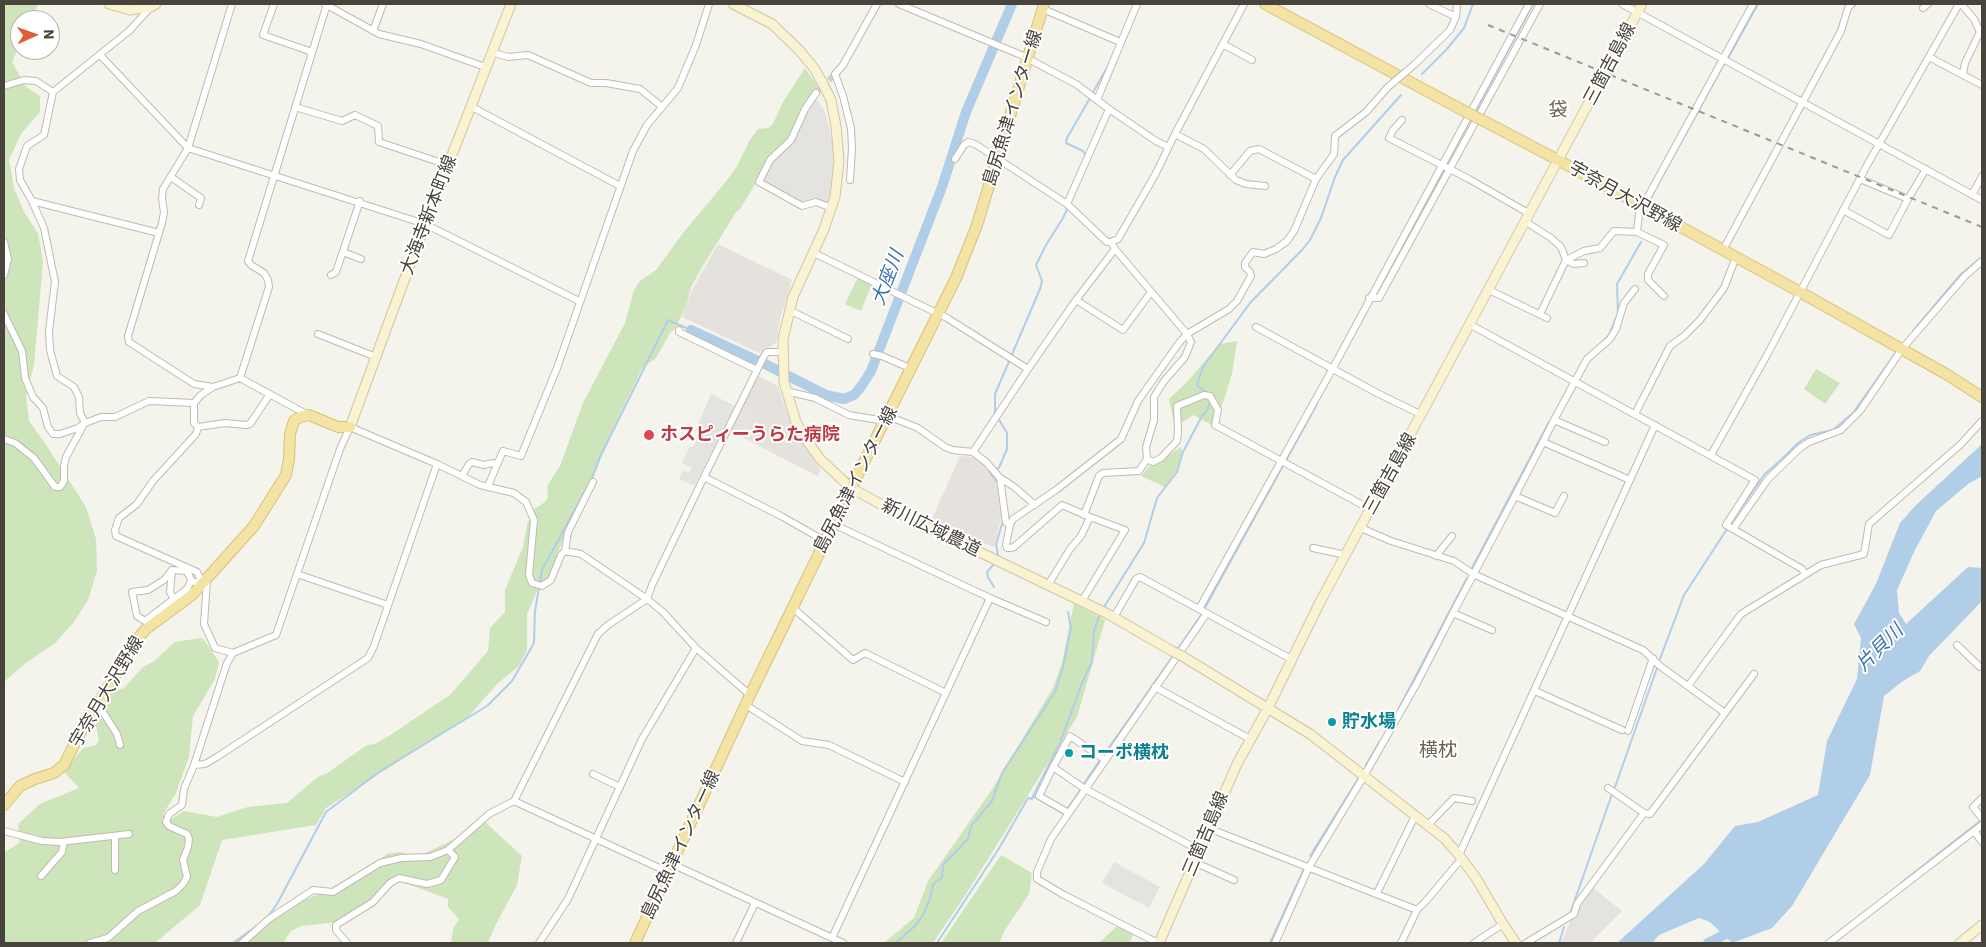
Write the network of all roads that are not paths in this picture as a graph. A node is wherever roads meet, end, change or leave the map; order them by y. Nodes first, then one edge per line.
1 (109, 4) edge
2 (232, 4) edge
3 (274, 4) edge
4 (326, 4) edge
5 (383, 4) edge
6 (511, 4) edge
7 (709, 4) edge
8 (733, 4) edge
9 (877, 4) edge
10 (899, 4) edge
11 (1137, 4) edge
12 (1244, 4) edge
13 (1265, 4) edge
14 (1429, 4) edge
15 (1457, 4) edge
16 (1529, 4) edge
17 (1540, 4) edge
18 (1622, 4) edge
19 (1642, 4) edge
20 (1753, 4) edge
21 (1852, 4) edge
22 (1960, 4) edge
23 (153, 5) edge
24 (1044, 6) edge
25 (1637, 12) junction
26 (1456, 18) junction
27 (373, 30) junction
28 (1120, 42) junction
29 (1223, 44) junction
30 (312, 52) junction
31 (492, 52) junction
32 (100, 55) junction
33 (1929, 56) junction
34 (1723, 59) junction
35 (1027, 60) junction
36 (1252, 60) dead end
37 (485, 66) junction
38 (1963, 74) junction
39 (1982, 85) edge
40 (4, 86) edge
41 (53, 92) junction
42 (816, 93) tunnel mouth
43 (1097, 100) junction
44 (1803, 102) junction
45 (470, 106) junction
46 (661, 106) junction
47 (295, 107) junction
48 (1109, 109) junction
49 (1402, 120) dead end
50 (1175, 134) junction
51 (1880, 143) junction
52 (1168, 147) junction
53 (188, 148) junction
54 (996, 158) junction
55 (955, 159) dead end
56 (1558, 160) junction
57 (1442, 164) junction
58 (448, 165) junction
59 (1450, 169) junction
60 (1926, 169) junction
61 (274, 175) junction
62 (1230, 175) junction
63 (1982, 176) edge
64 (171, 177) junction
65 (1316, 179) junction
66 (1860, 179) junction
67 (850, 180) dead end
68 (620, 186) junction
69 (1265, 186) dead end
70 (1972, 195) junction
71 (1908, 199) junction
72 (1982, 200) edge
73 (32, 201) junction
74 (360, 202) junction
75 (200, 204) dead end
76 (1067, 204) junction
77 (1643, 207) junction
78 (832, 208) junction
79 (1843, 210) junction
80 (1528, 218) junction
81 (425, 224) junction
82 (1638, 232) junction
83 (159, 233) junction
84 (4, 242) edge
85 (1111, 242) junction
86 (1115, 249) junction
87 (1722, 250) junction
88 (343, 252) junction
89 (814, 252) junction
90 (1736, 258) junction
91 (361, 259) dead end
92 (1566, 260) junction
93 (1982, 261) edge
94 (1584, 264) dead end
95 (4, 275) edge
96 (331, 275) dead end
97 (1635, 289) dead end
98 (1490, 290) junction
99 (1151, 292) junction
100 (1800, 292) junction
101 (1664, 296) dead end
102 (1369, 298) junction
103 (1076, 300) junction
104 (579, 302) junction
105 (789, 310) junction
106 (4, 314) edge
107 (939, 314) junction
108 (1540, 314) junction
109 (1548, 318) dead end
110 (1470, 325) junction
111 (1256, 328) dead end
112 (679, 330) dead end
113 (318, 334) dead end
114 (1187, 334) junction
115 (848, 339) dead end
116 (1902, 349) junction
117 (783, 352) junction
118 (873, 354) dead end
119 (376, 357) junction
120 (757, 369) junction
121 (912, 369) junction
122 (1028, 369) junction
123 (1335, 370) junction
124 (240, 378) junction
125 (1574, 382) junction
126 (785, 386) junction
127 (213, 387) junction
128 (270, 394) junction
129 (1982, 397) edge
130 (194, 403) junction
131 (1635, 414) junction
132 (309, 415) junction
133 (1422, 415) junction
134 (886, 418) junction
135 (1554, 420) junction
136 (1982, 421) edge
137 (85, 423) junction
138 (1655, 425) junction
139 (198, 427) junction
140 (350, 427) junction
141 (4, 439) edge
142 (1543, 442) junction
143 (1605, 442) dead end
144 (973, 452) junction
145 (1711, 454) junction
146 (1148, 459) junction
147 (1284, 461) junction
148 (438, 464) junction
149 (497, 464) junction
150 (462, 476) junction
151 (704, 477) junction
152 (1000, 478) junction
153 (1630, 480) junction
154 (593, 482) dead end
155 (488, 486) junction
156 (851, 488) junction
157 (1515, 496) junction
158 (1564, 496) dead end
159 (1034, 505) junction
160 (1370, 509) junction
161 (1087, 516) junction
162 (833, 524) junction
163 (1010, 524) junction
164 (1361, 528) junction
165 (1732, 529) junction
166 (1452, 536) dead end
167 (825, 540) junction
168 (1313, 548) dead end
169 (565, 552) junction
170 (1346, 555) junction
171 (1436, 556) junction
172 (172, 570) junction
173 (297, 574) junction
174 (1473, 574) junction
175 (1805, 574) junction
176 (191, 581) junction
177 (205, 582) junction
178 (1048, 585) junction
179 (176, 598) junction
180 (990, 598) junction
181 (647, 599) junction
182 (1082, 601) junction
183 (388, 605) junction
184 (793, 608) junction
185 (1199, 609) junction
186 (1117, 612) dead end
187 (1207, 613) junction
188 (1453, 613) junction
189 (1568, 616) junction
190 (1046, 622) dead end
191 (1492, 630) dead end
192 (1957, 645) dead end
193 (696, 648) junction
194 (232, 653) junction
195 (1653, 658) junction
196 (1291, 659) junction
197 (1982, 667) edge
198 (1754, 674) dead end
199 (1688, 686) junction
200 (1155, 687) junction
201 (1535, 691) junction
202 (946, 693) junction
203 (748, 700) junction
204 (99, 706) junction
205 (1268, 708) junction
206 (1725, 713) junction
207 (1250, 739) junction
208 (120, 745) dead end
209 (1104, 759) junction
210 (194, 766) junction
211 (1054, 767) junction
212 (593, 774) dead end
213 (1364, 776) junction
214 (905, 782) junction
215 (620, 787) junction
216 (1084, 788) junction
217 (1608, 788) dead end
218 (1982, 798) edge
219 (514, 801) junction
220 (1472, 801) dead end
221 (4, 804) edge
222 (1066, 812) junction
223 (1644, 813) junction
224 (1415, 816) junction
225 (1982, 818) edge
226 (1982, 824) edge
227 (1428, 825) junction
228 (1208, 828) junction
229 (4, 831) edge
230 (1974, 831) junction
231 (129, 834) dead end
232 (115, 836) junction
233 (596, 839) junction
234 (64, 842) junction
235 (1982, 842) edge
236 (448, 850) junction
237 (1199, 850) junction
238 (1461, 857) junction
239 (1194, 862) junction
240 (1309, 867) junction
241 (670, 868) junction
242 (115, 870) dead end
243 (41, 876) dead end
244 (1234, 880) dead end
245 (1377, 893) junction
246 (755, 903) junction
247 (1417, 910) junction
248 (1502, 924) junction
249 (1982, 925) edge
250 (832, 938) junction
251 (90, 943) edge
252 (242, 943) edge
253 (347, 943) edge
254 (539, 943) edge
255 (634, 943) edge
256 (736, 943) edge
257 (843, 943) edge
258 (1159, 943) edge
259 (1275, 943) edge
260 (1401, 943) edge
261 (1474, 943) edge
262 (1516, 943) edge
263 (1526, 943) edge
264 (1830, 943) edge
265 (1960, 943) edge

1 - 23 main road
2 - 53 street
3 - 30 street
4 - 27 street
4 - 30 street
5 - 27 street
6 - 31 main road, 大海寺新本町線
7 - 46 street
8 - 78 main road, 新川広域農道
9 - 67 street
10 - 35 street
11 - 28 street
12 - 29 street
13 - 56 main road, 宇奈月大沢野線, bridge
14 - 26 street
15 - 26 street
16 - 57 street
17 - 59 street
18 - 25 street
19 - 25 main road, 三箇吉島線
20 - 34 street
21 - 44 street
22 - 33 street
22 - 38 street
23 - 32 street
24 - 28 street
24 - 35 main road, 島尻魚津インター線
25 - 34 street
25 - 56 main road, 三箇吉島線
26 - 65 street, bridge
27 - 37 street
28 - 43 street
29 - 36 street
29 - 50 street
30 - 47 street
31 - 37 main road, 大海寺新本町線
31 - 46 street
32 - 41 street
32 - 53 street
33 - 38 street
33 - 51 street
34 - 44 street
34 - 77 street
35 - 43 street
35 - 54 main road, 島尻魚津インター線
37 - 45 main road, 大海寺新本町線
38 - 39 street
40 - 41 street
41 - 73 street
42 - 78 street
43 - 48 street
44 - 51 street
44 - 87 street
45 - 58 main road, 大海寺新本町線
45 - 68 street
46 - 68 street
47 - 58 street
47 - 61 street
48 - 52 street
48 - 76 street
49 - 57 street
50 - 52 street
50 - 62 street
51 - 60 street
51 - 66 street
52 - 85 street
53 - 61 street
53 - 64 street
54 - 55 street
54 - 76 street
54 - 107 main road, 島尻魚津インター線
56 - 77 main road, 宇奈月大沢野線
56 - 80 main road, 三箇吉島線
57 - 59 street
57 - 102 street
58 - 81 main road, 大海寺新本町線
59 - 80 street
59 - 102 street
60 - 70 street
60 - 71 street
61 - 74 street
61 - 124 street
62 - 65 street
62 - 69 street
63 - 70 street
64 - 75 street
64 - 83 street
65 - 114 street
66 - 71 street
66 - 79 street
68 - 104 street
70 - 72 street
71 - 79 street
73 - 83 street
73 - 137 street
74 - 81 street
74 - 88 street
76 - 85 street
77 - 82 street
77 - 87 main road, 宇奈月大沢野線
78 - 89 main road, 新川広域農道
79 - 100 street
80 - 92 street
80 - 98 main road, 三箇吉島線
81 - 104 street
81 - 119 main road, 大海寺新本町線
82 - 92 street
82 - 101 street
83 - 127 street
84 - 95 street
85 - 86 street
86 - 99 street
86 - 103 street
87 - 90 main road, 宇奈月大沢野線
88 - 91 street
88 - 96 street
89 - 105 main road, 新川広域農道
89 - 107 street
90 - 100 main road, 宇奈月大沢野線
90 - 131 street
92 - 94 street
92 - 108 street
93 - 116 street
97 - 125 street
98 - 108 street
98 - 110 main road, 三箇吉島線
99 - 103 street
99 - 114 street
100 - 116 main road, 宇奈月大沢野線
100 - 145 street
102 - 123 street
103 - 122 street
104 - 149 street
105 - 115 street
105 - 117 main road, 新川広域農道
106 - 137 street
107 - 121 main road, 島尻魚津インター線
107 - 122 street
108 - 109 street
110 - 125 street
110 - 133 main road, 三箇吉島線
111 - 123 street
112 - 120 street
113 - 119 street
114 - 146 street
114 - 159 street
116 - 129 main road, 宇奈月大沢野線
116 - 165 street
117 - 120 street
117 - 126 main road, 新川広域農道
118 - 121 street
119 - 140 main road, 大海寺新本町線
120 - 151 street
121 - 134 main road, 島尻魚津インター線
122 - 144 street
123 - 133 street
123 - 147 street
124 - 127 street
124 - 128 street
125 - 131 street
125 - 135 street
126 - 134 street
126 - 156 main road, 新川広域農道
127 - 130 street
128 - 132 street
128 - 139 street
130 - 137 street
130 - 139 street
131 - 138 street
132 - 140 main road
132 - 177 main road, 宇奈月大沢野線
133 - 160 main road, 三箇吉島線
134 - 144 street
134 - 156 main road, 島尻魚津インター線
135 - 142 street
135 - 143 street
136 - 175 street
137 - 141 street
138 - 145 street
138 - 153 street
139 - 177 street
140 - 148 street
140 - 173 street
142 - 153 street
142 - 157 street
144 - 152 street
145 - 165 street
146 - 147 street
146 - 161 street
147 - 160 street
147 - 185 street
148 - 150 street
148 - 183 street
149 - 150 street
149 - 155 street
150 - 155 street
151 - 167 street
151 - 181 street
152 - 159 street
152 - 163 street
153 - 189 street
154 - 169 street
155 - 169 street
156 - 162 main road, 島尻魚津インター線
156 - 178 main road, 新川広域農道
157 - 158 street
157 - 174 street
159 - 163 street
160 - 164 main road, 三箇吉島線
161 - 163 street
161 - 178 street
161 - 182 street
162 - 167 main road, 島尻魚津インター線
162 - 180 street
164 - 170 main road, 三箇吉島線
164 - 171 street
165 - 175 street
166 - 171 street
167 - 184 main road, 島尻魚津インター線
168 - 170 street
169 - 181 street
170 - 196 main road, 三箇吉島線
171 - 174 street
172 - 176 street
172 - 179 street
172 - 179 street
173 - 183 street
173 - 194 street
174 - 188 street
174 - 189 street
175 - 199 street
176 - 177 street
176 - 179 street
177 - 194 street
177 - 204 main road, 宇奈月大沢野線
178 - 182 main road, 新川広域農道
180 - 190 street
180 - 202 street
181 - 193 street
181 - 219 street
182 - 205 main road, 新川広域農道, bridge
183 - 210 street
184 - 202 street
184 - 203 main road, 島尻魚津インター線
185 - 186 street
185 - 187 street
187 - 196 street
187 - 200 street
188 - 191 street
188 - 213 street
189 - 195 street
189 - 201 street
192 - 197 street
193 - 203 street
193 - 215 street
194 - 210 street
195 - 199 street
195 - 201 street
196 - 205 main road, 三箇吉島線
198 - 206 street
199 - 206 street
200 - 207 street
200 - 209 street
201 - 238 street
202 - 214 street
203 - 214 street
203 - 241 main road, 島尻魚津インター線
204 - 208 street
204 - 221 main road, 宇奈月大沢野線
205 - 207 main road, 三箇吉島線
205 - 213 main road, 新川広域農道
206 - 223 street
207 - 228 main road, 三箇吉島線
209 - 211 street
209 - 216 street
210 - 251 street
211 - 216 street
211 - 222 street
212 - 215 street
213 - 224 main road, 新川広域農道
213 - 240 street
214 - 250 street
215 - 233 street
216 - 222 street
216 - 237 street
217 - 223 street
218 - 225 street
219 - 233 street
219 - 236 street
220 - 227 street
222 - 258 street
223 - 263 street
224 - 227 main road, 新川広域農道
224 - 245 street
226 - 230 street
227 - 238 main road, 新川広域農道
228 - 237 main road, 三箇吉島線
228 - 240 street
229 - 234 street
230 - 235 street
230 - 264 street
231 - 232 street
232 - 234 street
232 - 242 street
233 - 241 street
233 - 254 street
234 - 243 street
236 - 252 street
236 - 253 street
237 - 239 main road, 三箇吉島線
238 - 247 street
238 - 248 main road, 新川広域農道
239 - 244 street
239 - 258 main road, 三箇吉島線
240 - 245 street
240 - 259 street
241 - 246 street
241 - 255 main road, 島尻魚津インター線
245 - 247 street
246 - 250 street
246 - 256 street
247 - 260 street
248 - 261 street
248 - 262 main road, 新川広域農道
249 - 265 main road
250 - 257 street

